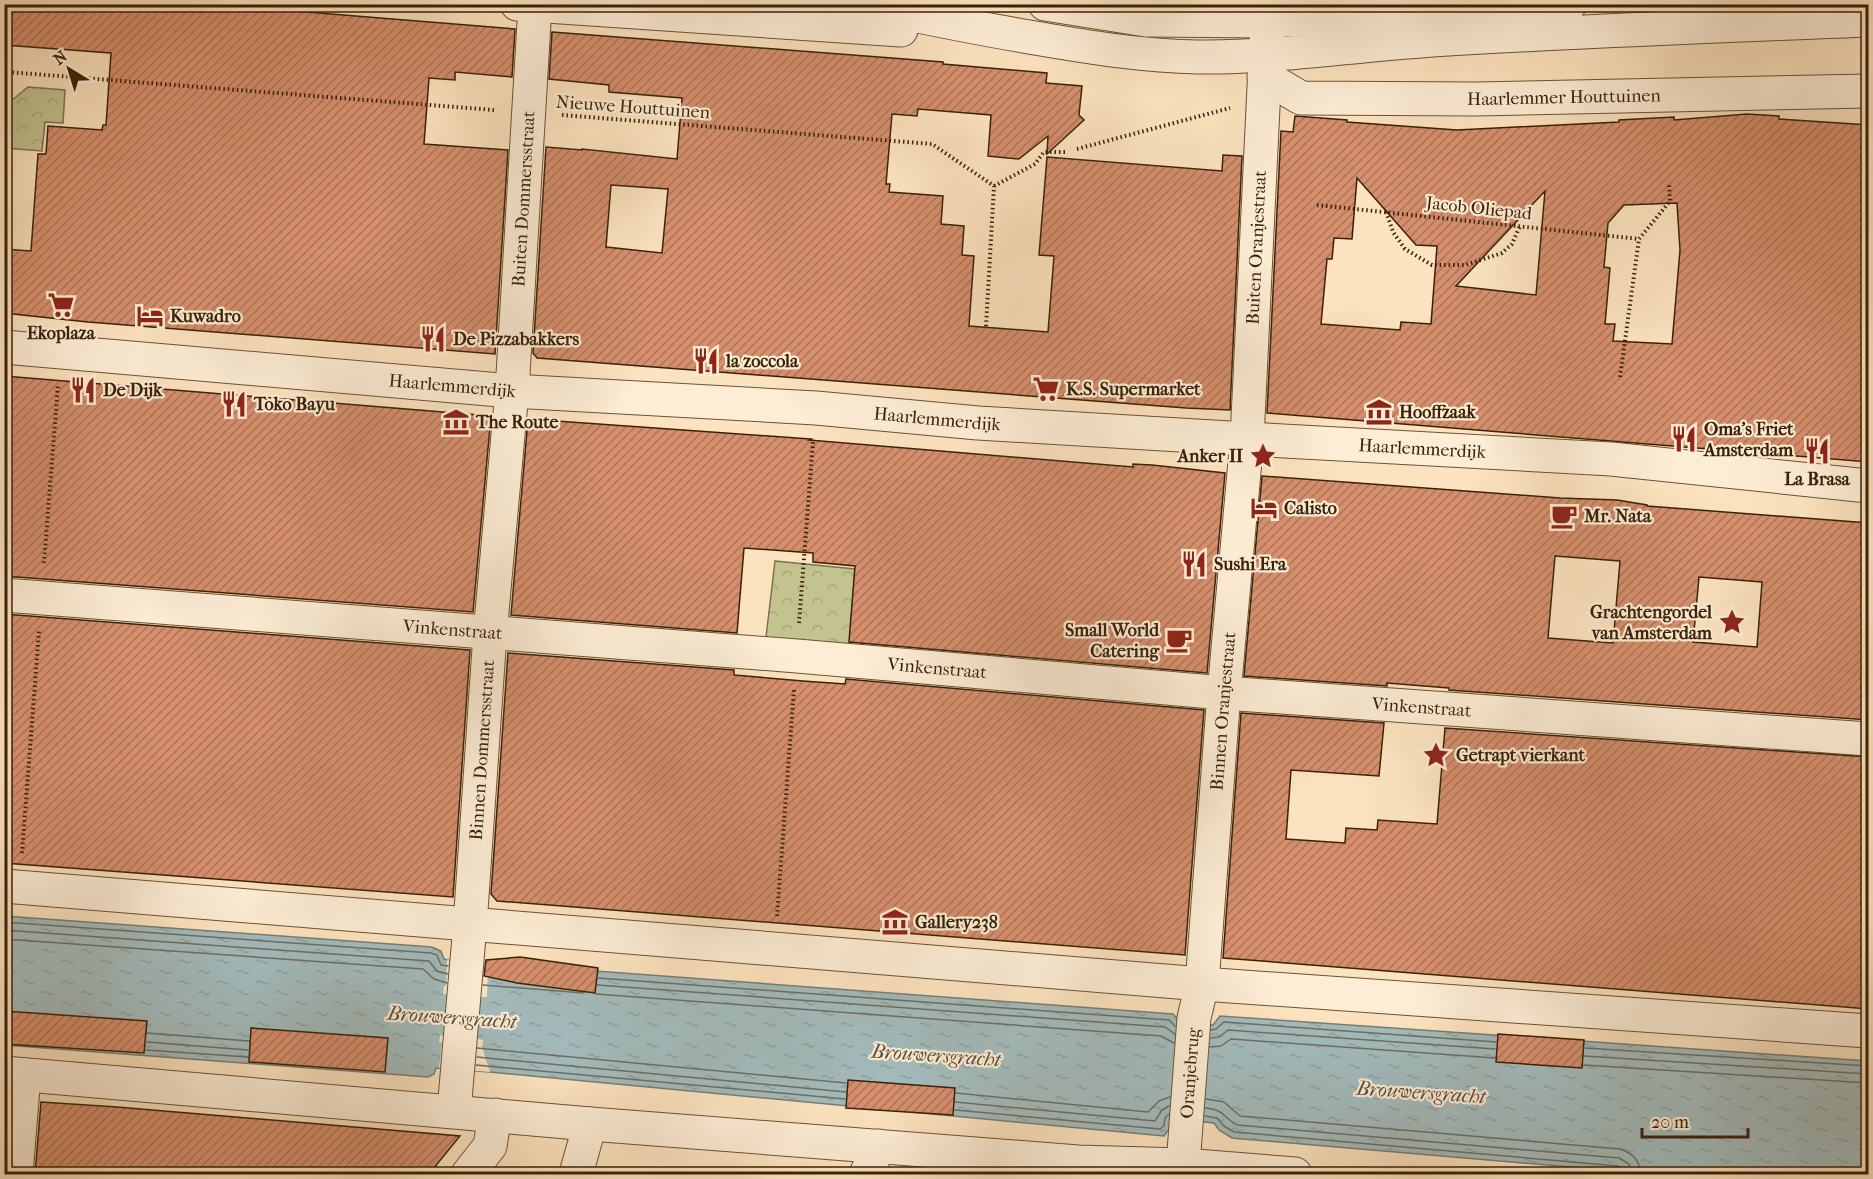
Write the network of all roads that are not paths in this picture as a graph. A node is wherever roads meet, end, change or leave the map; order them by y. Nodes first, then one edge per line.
1 (861, 4) edge
2 (1045, 4) edge
3 (1570, 4) edge
4 (526, 5) edge
5 (1268, 13) edge
6 (1869, 20) edge
7 (959, 25) junction
8 (1265, 77) junction
9 (1869, 91) edge
10 (4, 347) edge
11 (512, 391) junction
12 (1247, 440) junction
13 (1869, 486) edge
14 (4, 595) edge
15 (490, 634) junction
16 (1224, 693) junction
17 (1869, 739) edge
18 (4, 886) edge
19 (470, 925) junction
20 (1202, 984) junction
21 (1869, 1031) edge
22 (14, 1074) edge
23 (454, 1111) junction
24 (495, 1115) junction
25 (590, 1124) junction
26 (872, 1160) edge
27 (1182, 1165) junction
28 (1224, 1171) edge
29 (16, 1174) edge
30 (468, 1174) edge
31 (576, 1174) edge
32 (1295, 1174) edge

1 - 7 street
2 - 5 street
3 - 5 street
4 - 7 street
4 - 11 street, Buiten Dommersstraat
5 - 8 street
6 - 8 street
7 - 8 street
8 - 9 street, Haarlemmer Houttuinen
8 - 12 street, Buiten Oranjestraat
10 - 11 street, Haarlemmerdijk
11 - 12 street, Haarlemmerdijk
11 - 15 street, Binnen Dommersstraat
12 - 13 street, Haarlemmerdijk
12 - 16 street, Binnen Oranjestraat
14 - 15 street, Vinkenstraat
15 - 16 street, Vinkenstraat
15 - 19 street, Binnen Dommersstraat
16 - 17 street, Vinkenstraat
16 - 20 street, Binnen Oranjestraat
18 - 19 street
19 - 20 street
19 - 23 street, Binnen Dommersstraat
20 - 21 street
20 - 27 street, Oranjebrug
22 - 23 street
22 - 29 street
23 - 24 street
24 - 25 street
24 - 30 street
25 - 26 street
25 - 31 street
26 - 27 street
27 - 28 street
28 - 32 street

